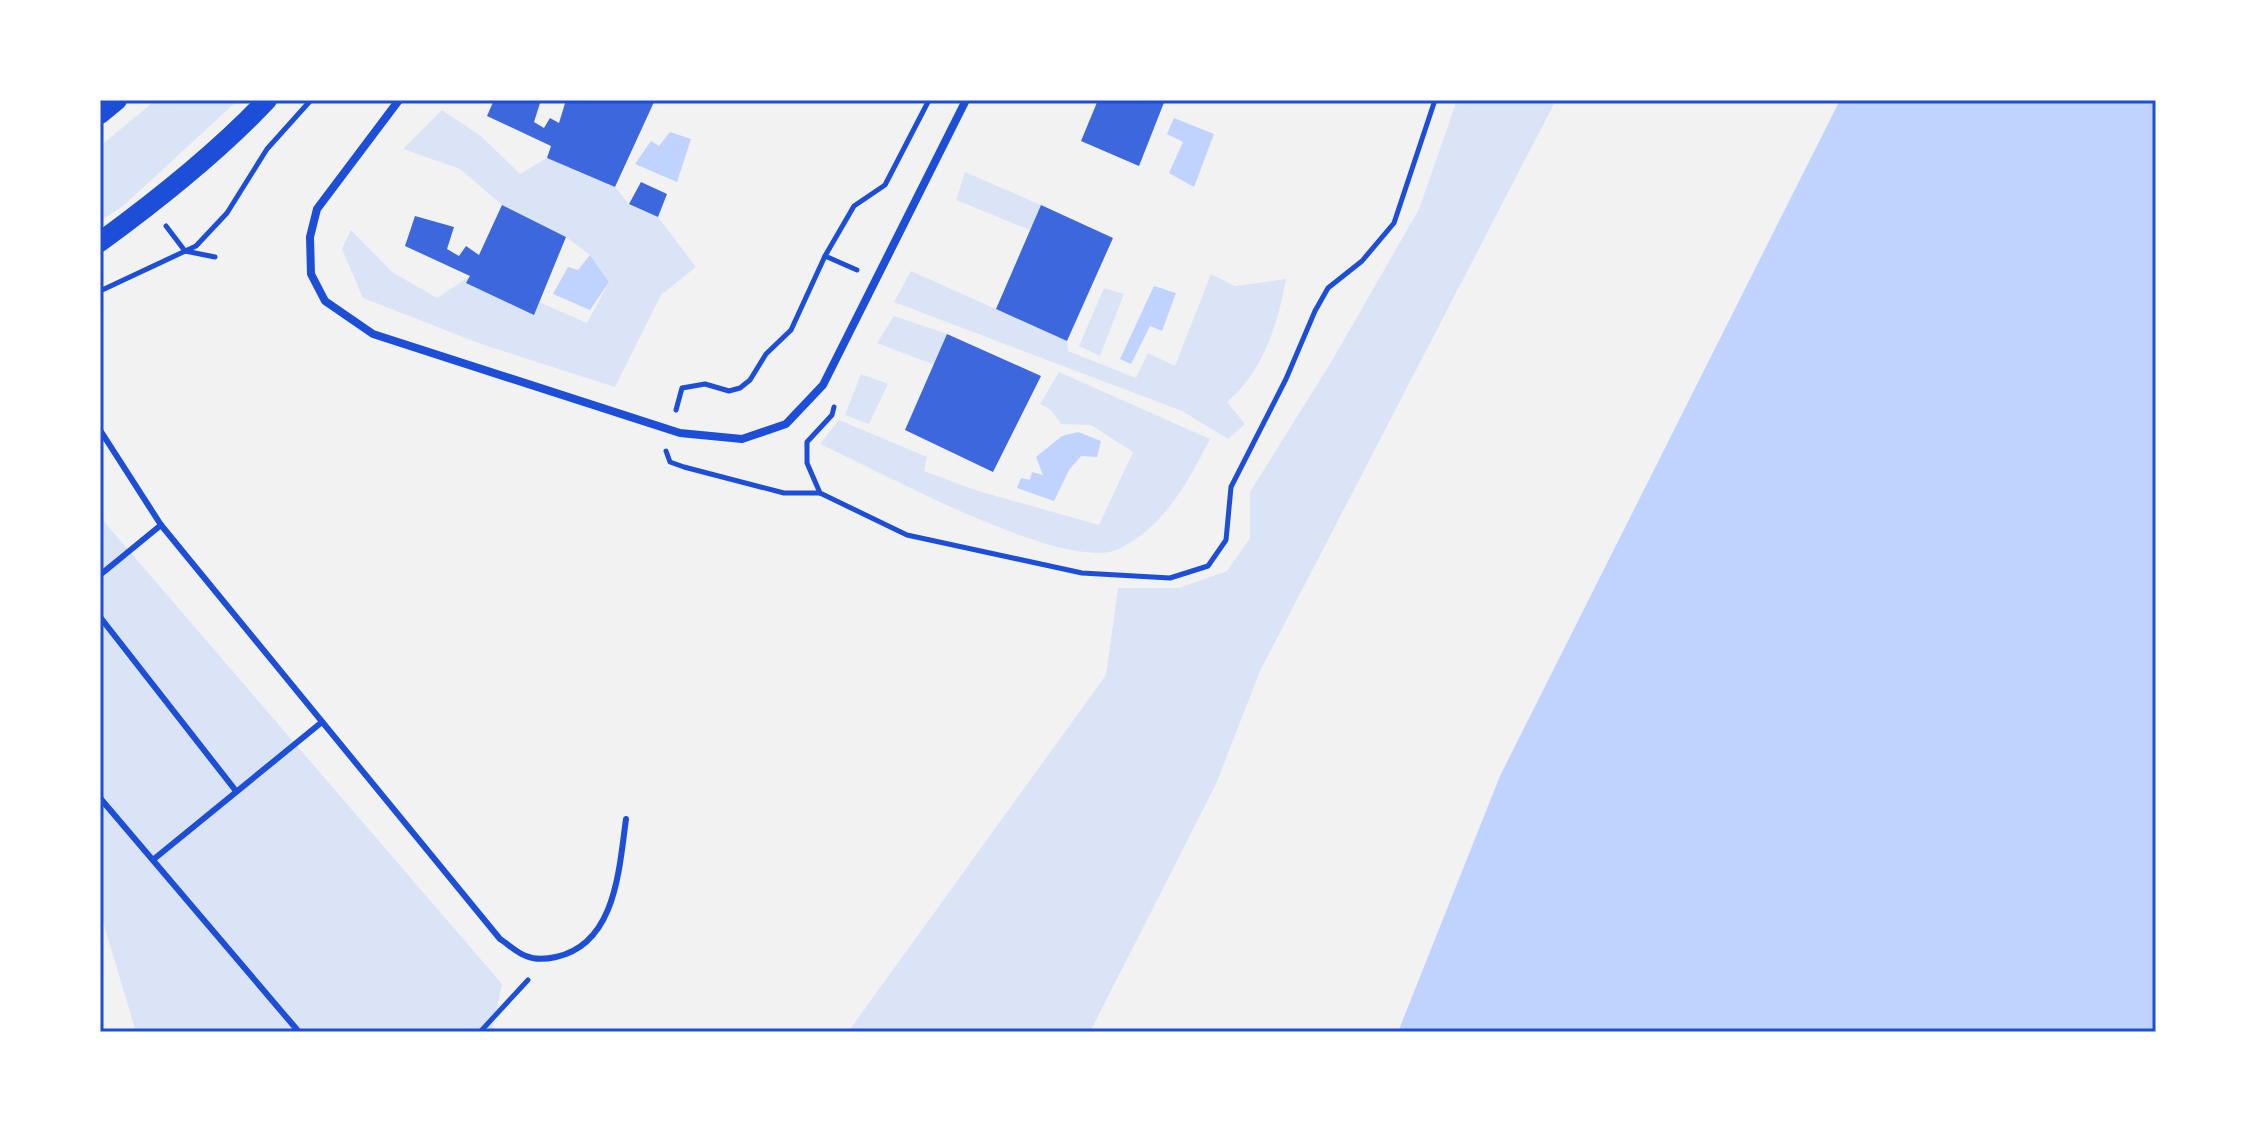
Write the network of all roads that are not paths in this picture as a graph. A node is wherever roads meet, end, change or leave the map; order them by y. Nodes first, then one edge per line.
1 (117, 100) edge
2 (267, 100) edge
3 (399, 100) edge
4 (966, 100) edge
5 (100, 114) edge
6 (100, 242) edge
7 (100, 430) edge
8 (161, 525) junction
9 (100, 575) edge
10 (100, 617) edge
11 (322, 722) junction
12 (236, 791) junction
13 (100, 798) edge
14 (626, 819) dead end
15 (154, 859) junction
16 (299, 1032) edge

1 - 5 main road
2 - 6 main road
3 - 4 street
7 - 8 lane
8 - 9 lane
8 - 11 lane
10 - 12 lane
11 - 12 lane
11 - 14 lane
12 - 15 lane
13 - 15 lane
15 - 16 lane

